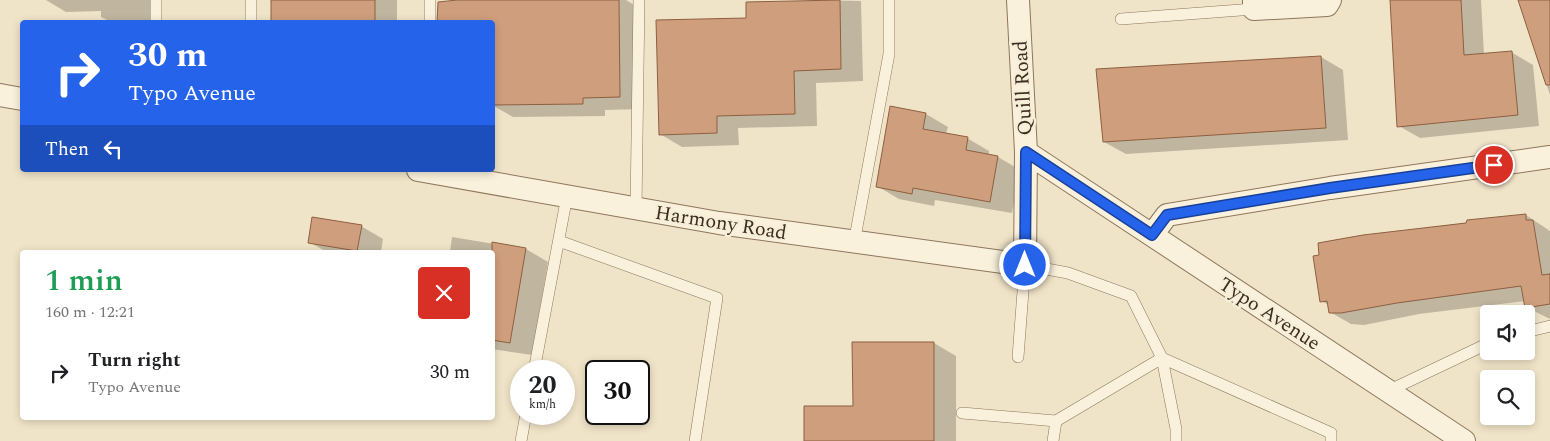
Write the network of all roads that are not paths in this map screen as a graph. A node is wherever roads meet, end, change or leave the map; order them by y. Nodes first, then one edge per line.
1 (156, 0) edge
2 (251, 0) edge
3 (430, 0) edge
4 (640, 0) edge
5 (889, 0) edge
6 (1018, 0) edge
7 (1330, 0) edge
8 (1254, 5) edge
9 (1121, 19) dead end
10 (156, 20) edge
11 (250, 20) edge
12 (430, 20) edge
13 (0, 95) edge
14 (20, 99) edge
15 (1026, 152) junction
16 (1550, 157) edge
17 (433, 172) edge
18 (567, 196) junction
19 (636, 208) junction
20 (1152, 235) junction
21 (559, 241) junction
22 (854, 242) junction
23 (1025, 265) junction
24 (1550, 326) edge
25 (1535, 330) edge
26 (1480, 347) edge
27 (1018, 357) dead end
28 (1162, 358) junction
29 (536, 360) edge
30 (1388, 391) junction
31 (962, 413) dead end
32 (1056, 421) junction
33 (524, 425) edge
34 (522, 441) edge
35 (695, 441) edge
36 (1053, 441) edge
37 (1176, 441) edge
38 (1331, 441) edge
39 (1464, 441) edge

1 - 10 lane
2 - 11 lane
3 - 12 lane
4 - 19 lane
5 - 22 lane
6 - 15 street, Quill Road
7 - 8 street
8 - 9 lane
13 - 14 street
15 - 20 street, Typo Avenue
15 - 23 street, Quill Road
16 - 20 street
17 - 18 street, Harmony Road
18 - 19 street, Harmony Road
18 - 21 lane
19 - 22 street, Harmony Road
20 - 30 street, Typo Avenue
21 - 29 lane
21 - 35 lane
22 - 23 street, Harmony Road
23 - 27 lane
23 - 28 lane
24 - 25 lane
26 - 30 lane
28 - 32 lane
28 - 37 lane
28 - 38 lane
30 - 39 street, Typo Avenue
31 - 32 lane
32 - 36 lane
33 - 34 lane

